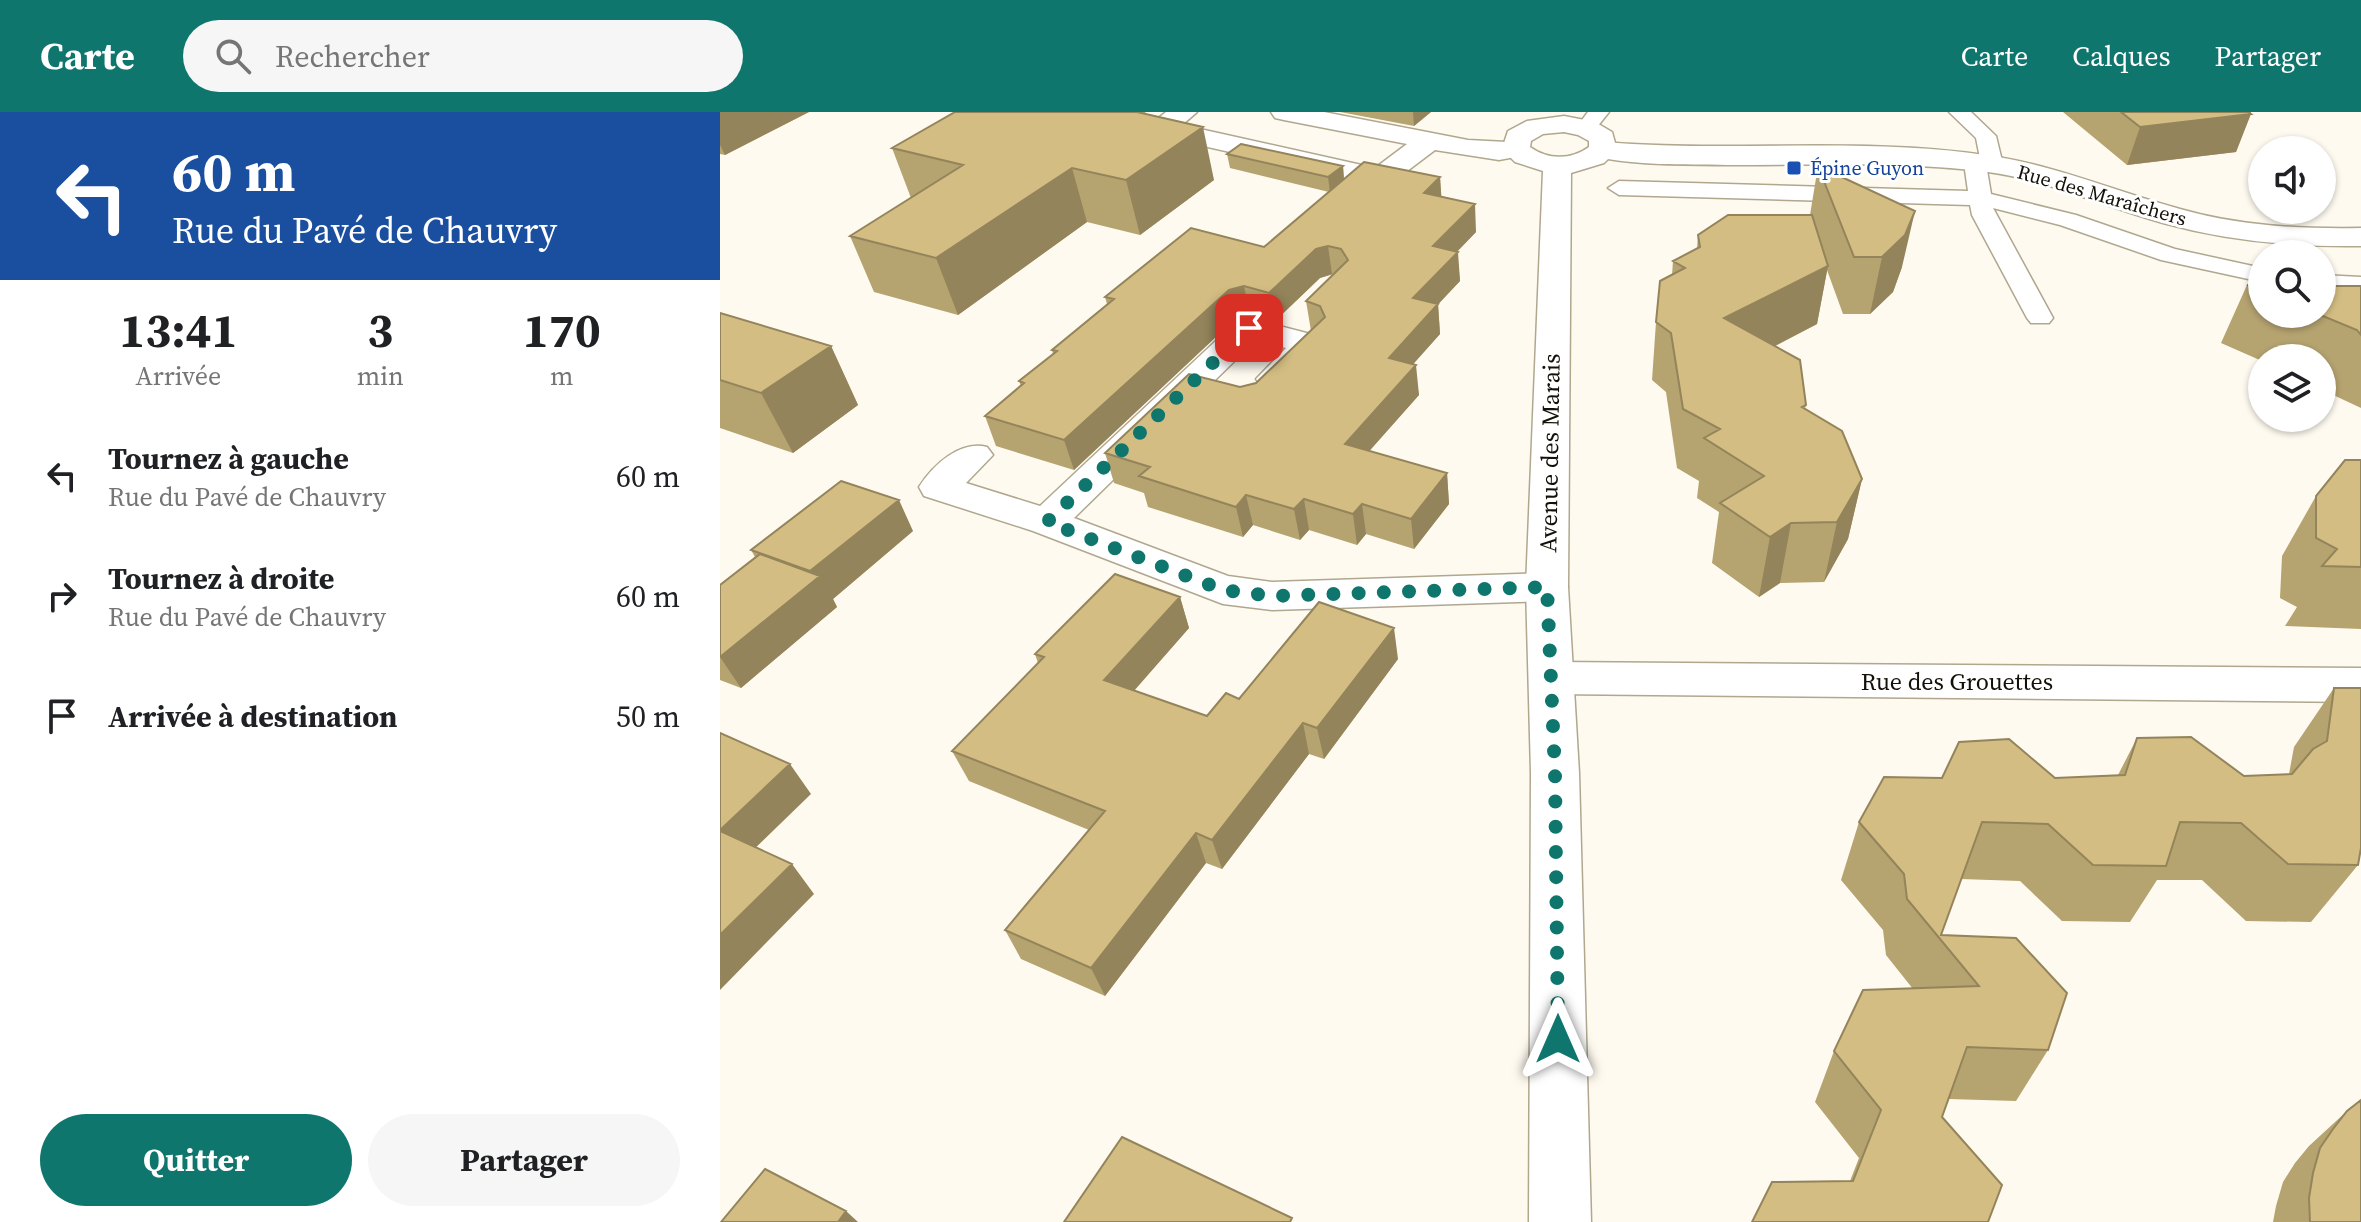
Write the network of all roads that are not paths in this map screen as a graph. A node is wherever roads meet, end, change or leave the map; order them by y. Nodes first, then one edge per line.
1 (1184, 112) edge
2 (1284, 112) edge
3 (1959, 112) edge
4 (1579, 132) edge
5 (1430, 140) junction
6 (1516, 149) junction
7 (1983, 164) junction
8 (1619, 188) dead end
9 (1982, 199) junction
10 (2361, 237) edge
11 (2248, 272) edge
12 (2336, 283) edge
13 (2361, 284) edge
14 (2040, 318) dead end
15 (1187, 387) junction
16 (974, 455) dead end
17 (1047, 522) junction
18 (1547, 587) junction
19 (1553, 678) junction
20 (2361, 685) edge
21 (1560, 1222) edge

1 - 5 street
2 - 5 street
3 - 7 lane
4 - 6 street
4 - 6 street
4 - 7 street, Rue des Maraîchers
4 - 18 street, Avenue des Marais
5 - 6 street
7 - 9 lane
7 - 10 street, Rue des Maraîchers
8 - 9 lane
9 - 11 lane
9 - 14 lane
12 - 13 lane
15 - 15 street
15 - 17 street
16 - 17 street
17 - 18 street
18 - 19 street, Avenue des Marais
19 - 20 street, Rue des Grouettes
19 - 21 street, Avenue des Marais

